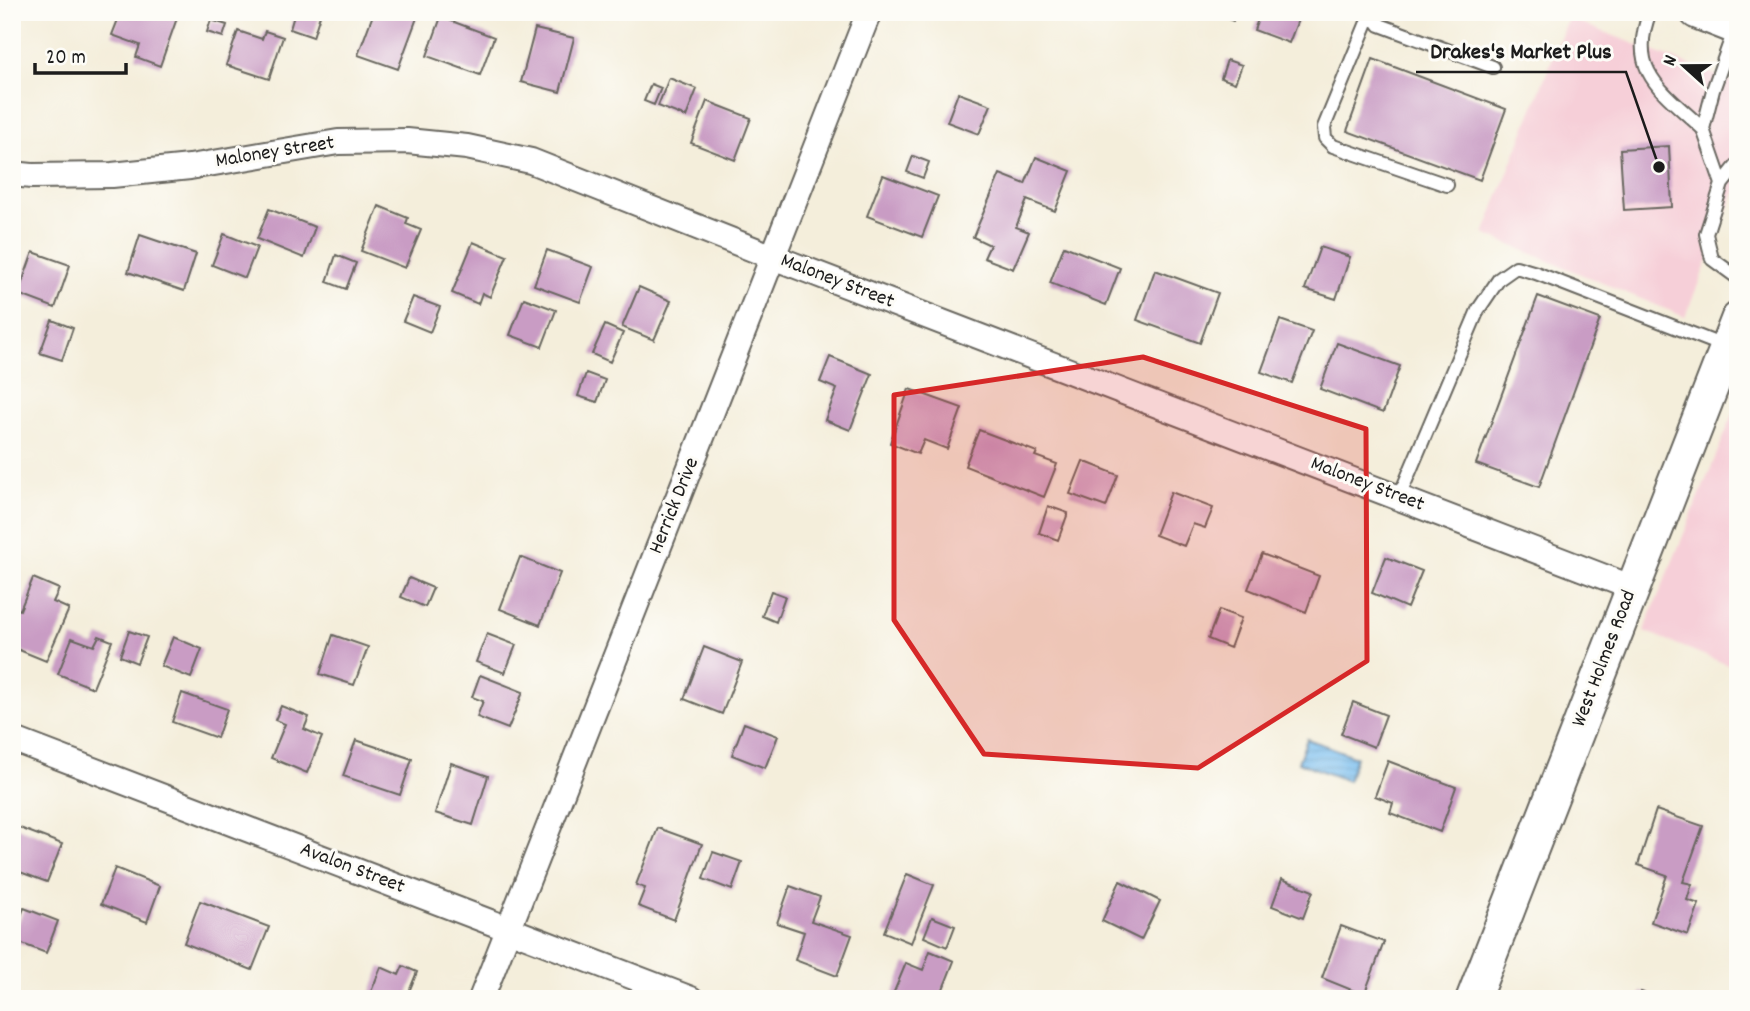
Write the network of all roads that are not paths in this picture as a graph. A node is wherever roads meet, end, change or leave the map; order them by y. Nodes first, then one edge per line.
1 (869, 12) edge
2 (1650, 12) edge
3 (1697, 12) edge
4 (1370, 13) edge
5 (1736, 27) edge
6 (1493, 67) dead end
7 (1703, 129) junction
8 (1738, 164) edge
9 (12, 174) edge
10 (1722, 184) junction
11 (1447, 185) dead end
12 (773, 257) junction
13 (1738, 278) edge
14 (1732, 333) edge
15 (1399, 498) junction
16 (1633, 588) junction
17 (12, 739) edge
18 (508, 928) junction
19 (481, 999) edge
20 (691, 999) edge
21 (1472, 999) edge

1 - 12 street, Herrick Drive
2 - 7 lane
3 - 5 street
4 - 6 lane
4 - 11 lane
5 - 7 lane
7 - 10 lane
8 - 10 lane
9 - 12 street, Maloney Street
10 - 13 lane
12 - 15 street, Maloney Street
12 - 18 street, Herrick Drive
14 - 15 lane
14 - 16 street, West Holmes Road
15 - 16 street, Maloney Street
16 - 21 street, West Holmes Road
17 - 18 street, Avalon Street
18 - 19 street, Herrick Drive
18 - 20 street, Avalon Street

